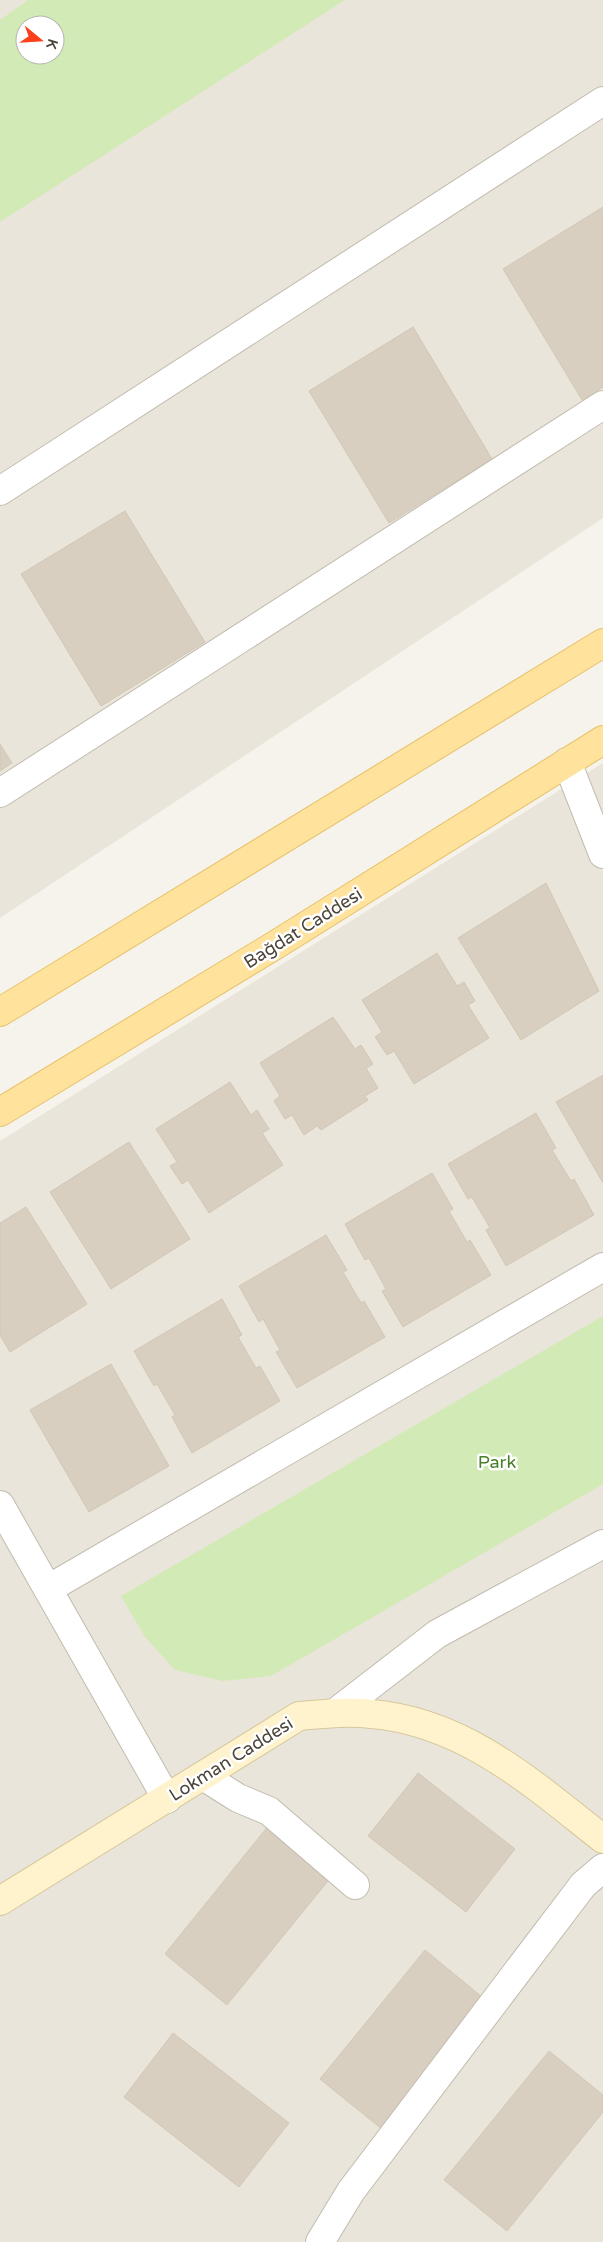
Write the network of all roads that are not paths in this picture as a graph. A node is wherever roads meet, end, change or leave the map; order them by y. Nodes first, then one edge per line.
1 (603, 101) edge
2 (603, 406) edge
3 (0, 492) edge
4 (603, 643) edge
5 (603, 740) edge
6 (567, 762) junction
7 (0, 793) edge
8 (603, 854) edge
9 (0, 1012) edge
10 (0, 1112) edge
11 (603, 1267) edge
12 (0, 1505) edge
13 (603, 1544) edge
14 (48, 1589) junction
15 (336, 1712) junction
16 (204, 1776) junction
17 (167, 1799) junction
18 (603, 1839) edge
19 (603, 1868) edge
20 (355, 1885) dead end
21 (0, 1901) edge
22 (320, 2242) edge

1 - 3 street
2 - 7 street
4 - 9 main road
5 - 6 main road, Bağdat Caddesi
6 - 8 street
6 - 10 main road, Bağdat Caddesi
11 - 14 street
12 - 14 street
13 - 15 street
14 - 17 street
15 - 16 street, Lokman Caddesi
15 - 18 street, Lokman Caddesi
16 - 17 street, Lokman Caddesi
16 - 20 street
17 - 21 street, Lokman Caddesi
19 - 22 street

